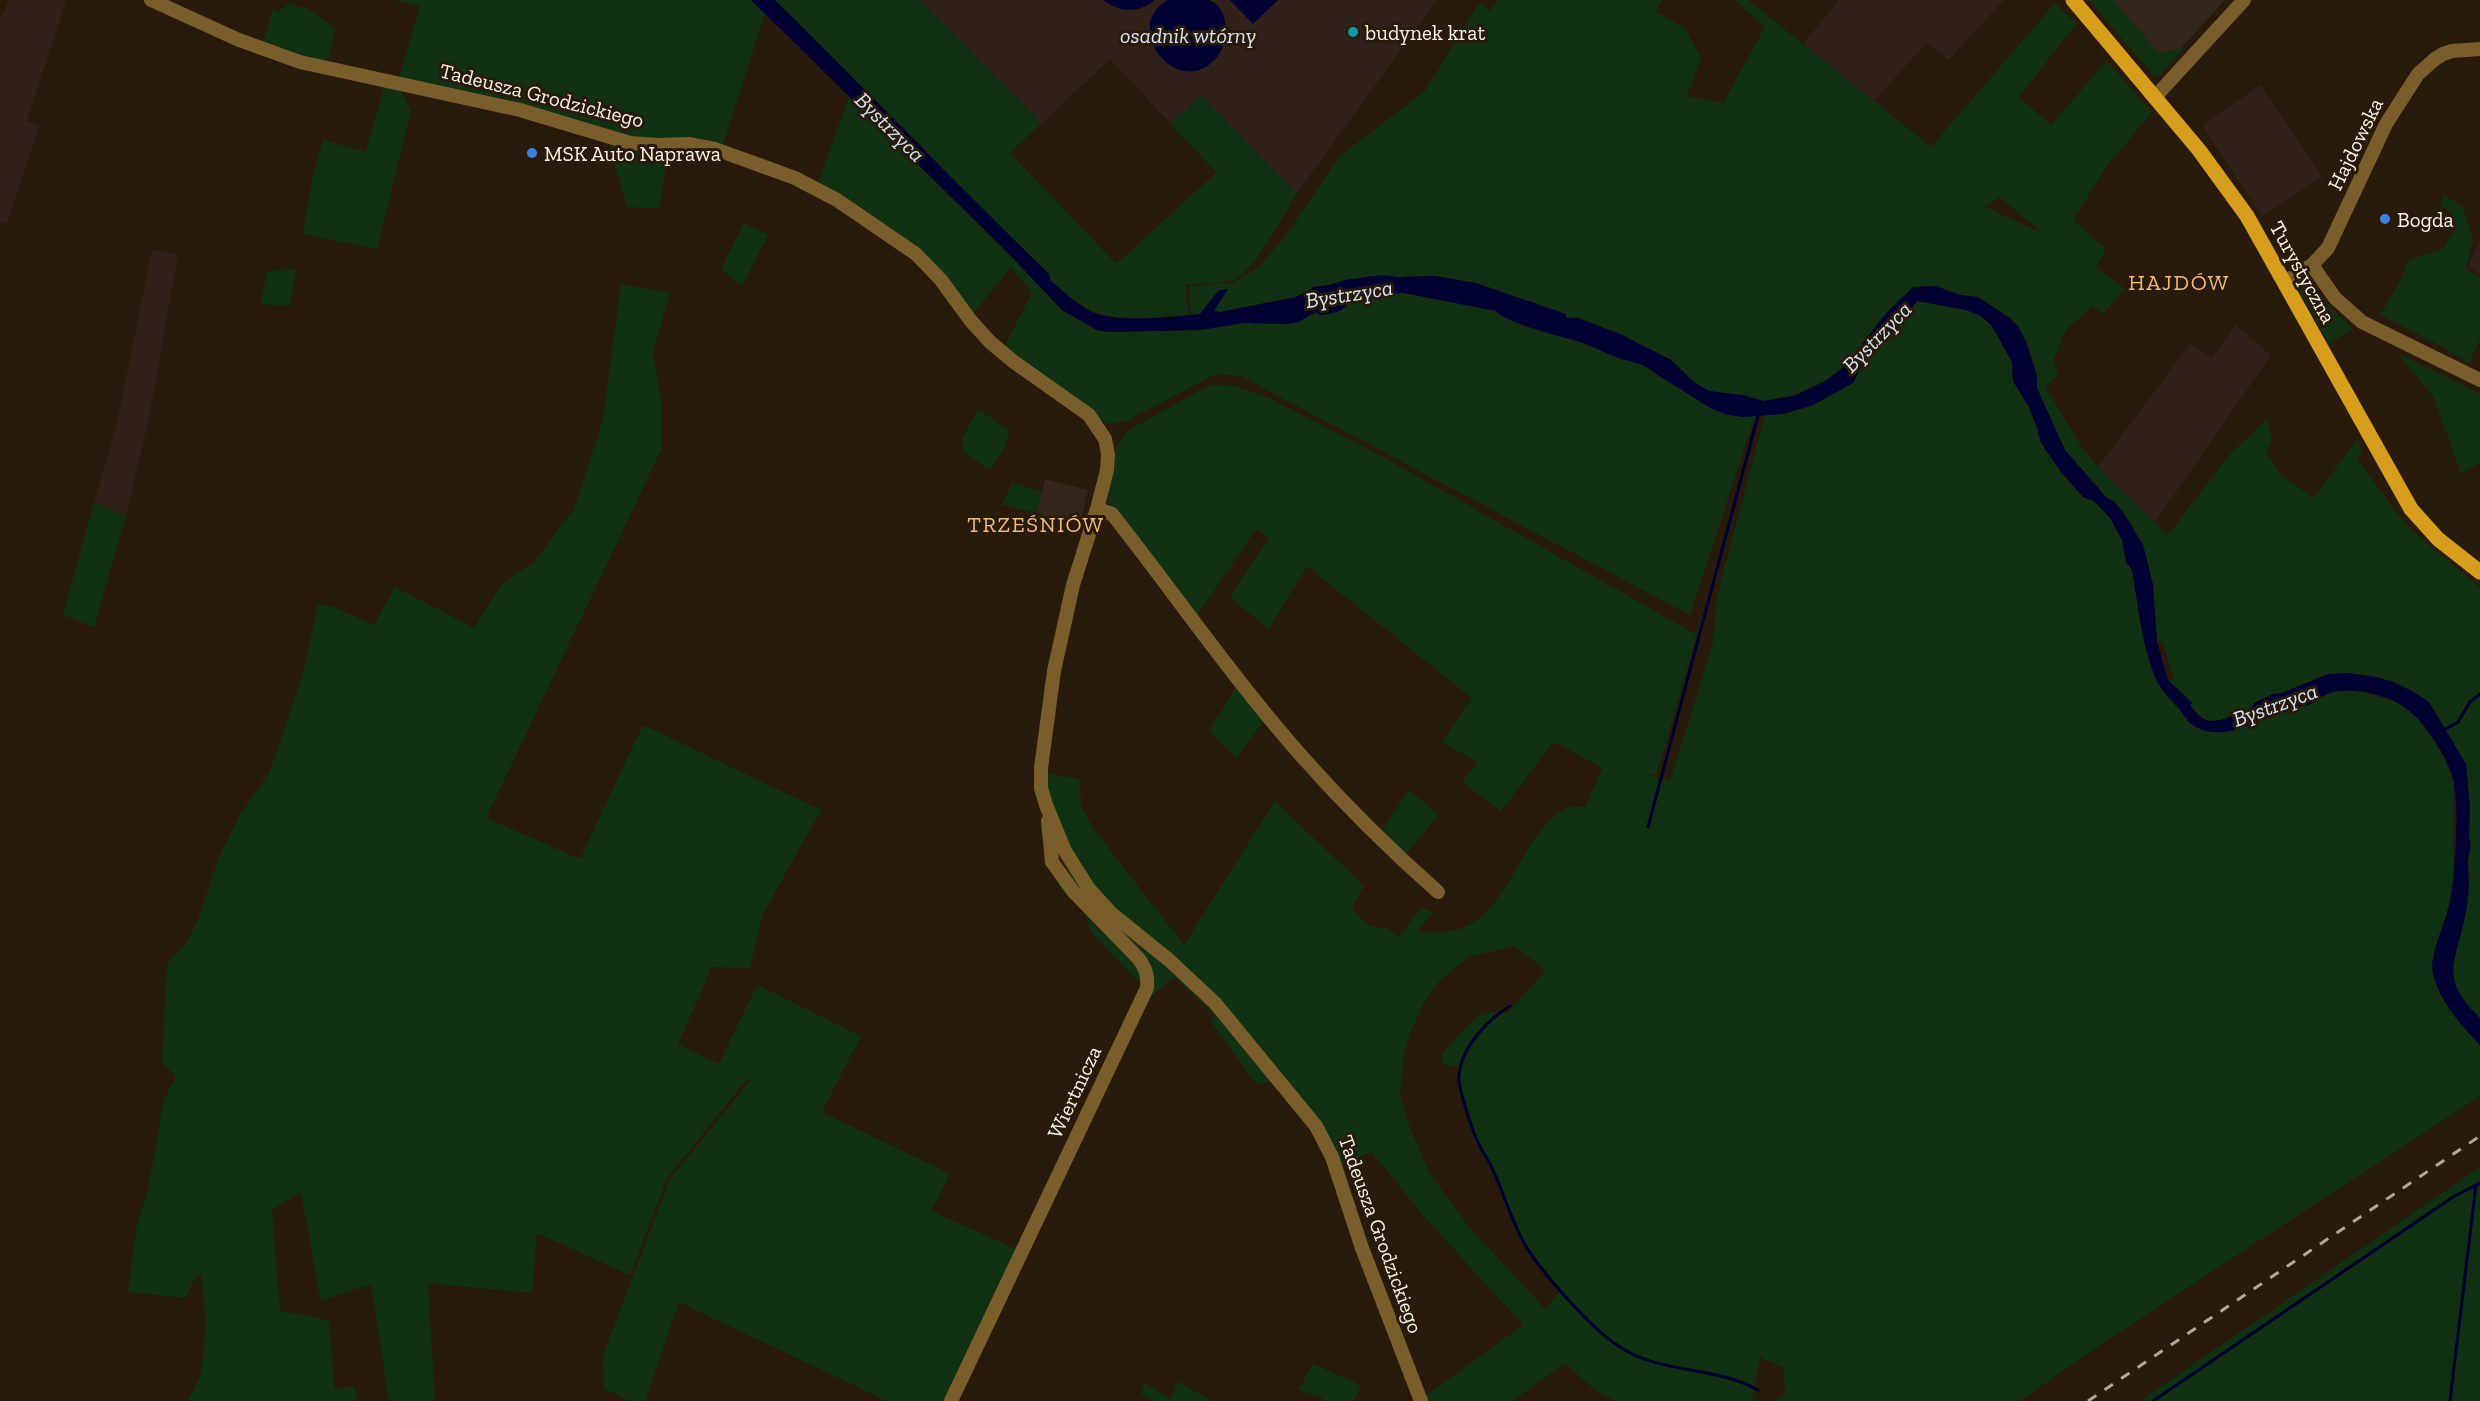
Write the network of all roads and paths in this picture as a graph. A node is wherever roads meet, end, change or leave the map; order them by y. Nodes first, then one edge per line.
1 (151, 0) edge
2 (2073, 0) edge
3 (2244, 0) edge
4 (2480, 49) edge
5 (2155, 97) junction
6 (2312, 265) junction
7 (2285, 282) junction
8 (2480, 380) edge
9 (1097, 509) junction
10 (2480, 572) edge
11 (1051, 818) junction
12 (1438, 892) dead end
13 (951, 1401) edge
14 (1421, 1401) edge

1 - 9 street, Tadeusza Grodzickiego
2 - 5 main road, Turystyczna
3 - 5 street
4 - 6 street, Hajdowska
5 - 7 main road, Turystyczna
6 - 7 street, Hajdowska
6 - 8 street
7 - 10 main road, Turystyczna
9 - 11 street, Tadeusza Grodzickiego
9 - 12 street
11 - 13 street, Wiertnicza
11 - 14 street, Tadeusza Grodzickiego

